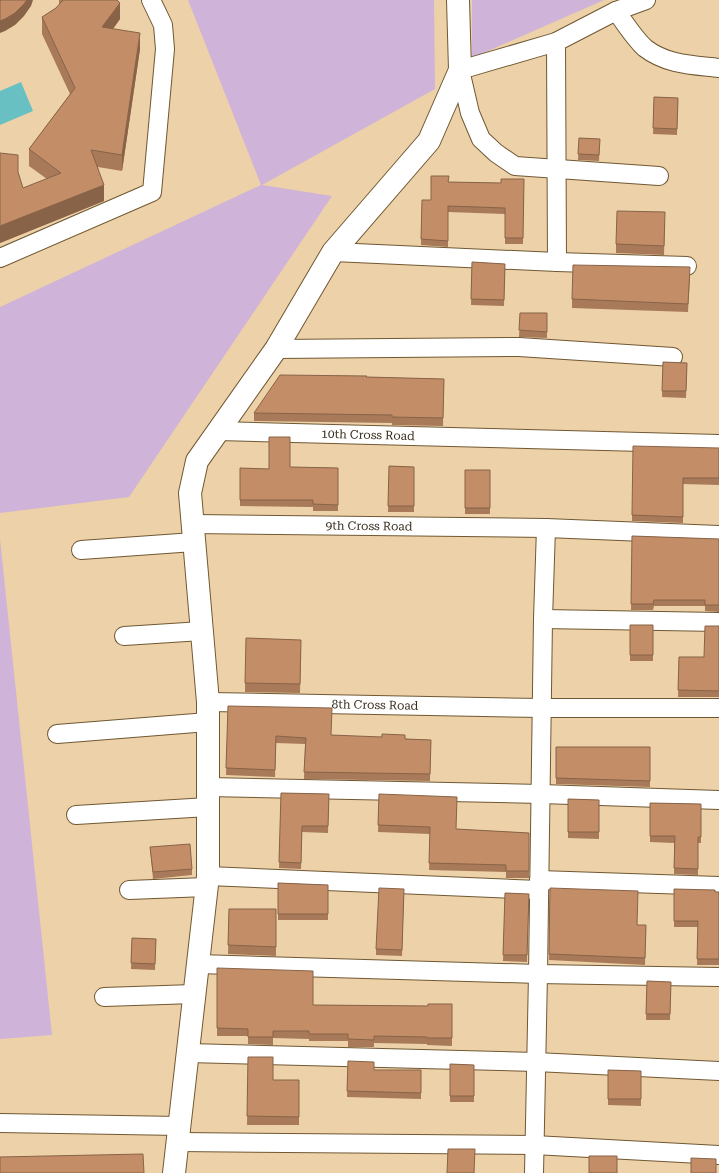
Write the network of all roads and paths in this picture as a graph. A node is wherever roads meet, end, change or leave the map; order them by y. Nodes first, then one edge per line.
1 (151, 0) edge
2 (458, 0) edge
3 (646, 0) edge
4 (616, 11) junction
5 (556, 42) junction
6 (719, 68) edge
7 (460, 70) junction
8 (557, 168) junction
9 (659, 176) dead end
10 (333, 252) junction
11 (0, 258) edge
12 (557, 262) junction
13 (687, 266) edge
14 (276, 349) junction
15 (673, 357) dead end
16 (218, 431) junction
17 (719, 444) edge
18 (546, 528) junction
19 (194, 533) junction
20 (719, 535) edge
21 (81, 550) dead end
22 (543, 619) junction
23 (719, 622) edge
24 (202, 631) junction
25 (124, 636) dead end
26 (542, 708) junction
27 (719, 708) edge
28 (208, 712) junction
29 (57, 734) dead end
30 (541, 794) junction
31 (208, 797) junction
32 (719, 800) edge
33 (76, 815) dead end
34 (207, 881) junction
35 (539, 885) junction
36 (719, 886) edge
37 (129, 890) dead end
38 (198, 964) junction
39 (538, 974) junction
40 (719, 977) edge
41 (194, 994) junction
42 (104, 997) dead end
43 (188, 1053) junction
44 (536, 1062) junction
45 (719, 1071) edge
46 (0, 1123) edge
47 (179, 1134) junction
48 (534, 1145) junction
49 (719, 1155) edge
50 (174, 1173) edge
51 (534, 1173) edge

1 - 11 street
2 - 7 street
3 - 4 street
4 - 5 street
4 - 6 street
5 - 7 street
5 - 8 street
7 - 8 street
7 - 10 street
8 - 9 street
8 - 12 street
10 - 12 street
10 - 14 street
12 - 13 street
14 - 15 street
14 - 16 street
16 - 17 street, 10th Cross Road
16 - 19 street
18 - 19 street, 9th Cross Road
18 - 20 street, 9th Cross Road
18 - 22 street
19 - 21 street, 9th Cross Road
19 - 24 street
22 - 23 street
22 - 26 street
24 - 25 street
24 - 28 street
26 - 27 street, 8th Cross Road
26 - 28 street, 8th Cross Road
26 - 30 street
28 - 29 street, 8th Cross Road
28 - 31 street
30 - 31 street
30 - 32 street
30 - 35 street
31 - 33 street
31 - 34 street
34 - 35 street
34 - 37 street
34 - 38 street
35 - 36 street
35 - 39 street
38 - 39 street
38 - 41 street
39 - 40 street
39 - 44 street
41 - 42 street
41 - 43 street
43 - 44 street
43 - 47 street
44 - 45 street
44 - 48 street
46 - 47 street
47 - 48 street
47 - 50 street
48 - 49 street
48 - 51 street

